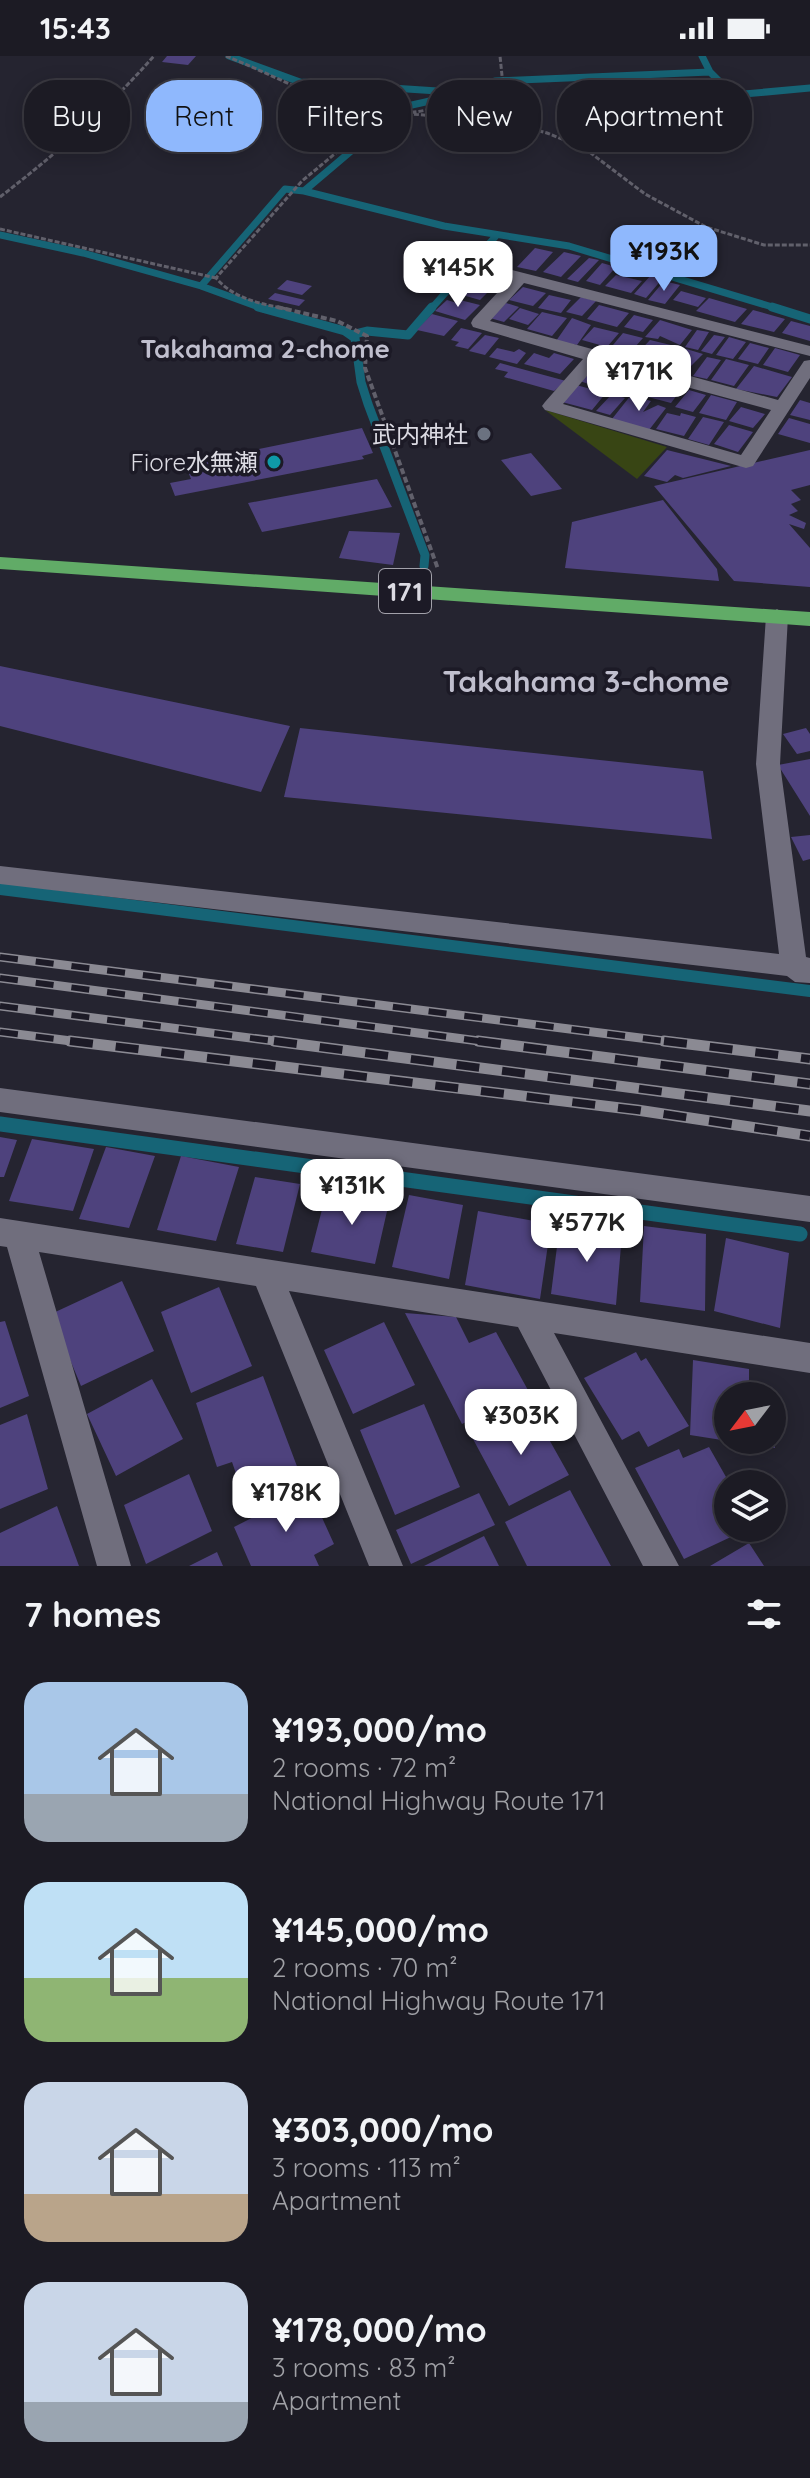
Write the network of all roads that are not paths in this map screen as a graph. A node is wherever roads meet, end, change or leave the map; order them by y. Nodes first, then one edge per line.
1 (500, 272) dead end
2 (521, 277) junction
3 (810, 351) edge
4 (594, 357) junction
5 (810, 365) edge
6 (782, 407) junction
7 (0, 563) edge
8 (777, 616) junction
9 (810, 619) edge
10 (0, 875) edge
11 (806, 973) edge
12 (0, 1100) edge
13 (810, 1209) edge
14 (10, 1234) edge
15 (267, 1276) junction
16 (528, 1315) junction
17 (810, 1358) edge
18 (114, 1566) edge
19 (386, 1566) edge
20 (662, 1566) edge

1 - 2 street
2 - 3 street
2 - 4 street
4 - 6 street
4 - 6 street
5 - 6 street
7 - 8 highway, 171
8 - 9 highway, 171
8 - 11 street
10 - 11 street
12 - 13 street
14 - 15 street
14 - 18 street
15 - 16 street
15 - 19 street
16 - 17 street
16 - 20 street

